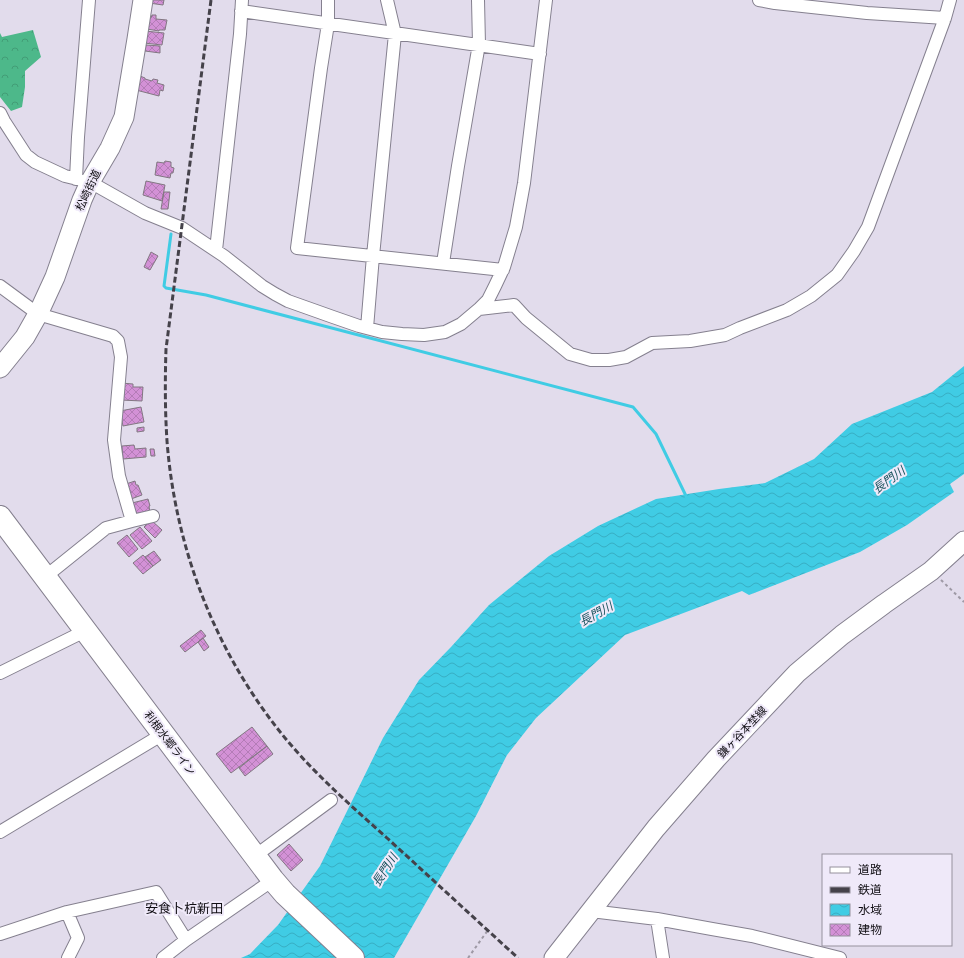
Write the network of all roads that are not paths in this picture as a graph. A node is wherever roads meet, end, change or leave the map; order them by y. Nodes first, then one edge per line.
1 (89, 0) edge
2 (143, 0) edge
3 (328, 0) edge
4 (387, 0) edge
5 (478, 0) edge
6 (546, 0) edge
7 (759, 0) edge
8 (950, 0) edge
9 (241, 6) edge
10 (945, 18) junction
11 (328, 24) junction
12 (395, 34) junction
13 (479, 46) junction
14 (540, 54) junction
15 (0, 114) edge
16 (83, 180) junction
17 (216, 250) junction
18 (373, 256) junction
19 (443, 263) junction
20 (503, 270) junction
21 (0, 286) edge
22 (479, 309) junction
23 (38, 314) junction
24 (367, 328) junction
25 (0, 368) edge
26 (153, 516) dead end
27 (0, 517) edge
28 (132, 521) junction
29 (964, 541) edge
30 (45, 577) junction
31 (85, 631) junction
32 (0, 673) edge
33 (162, 734) junction
34 (331, 800) dead end
35 (0, 832) edge
36 (255, 856) junction
37 (279, 887) junction
38 (591, 911) junction
39 (67, 912) junction
40 (656, 919) junction
41 (0, 934) edge
42 (186, 940) junction
43 (68, 958) edge
44 (163, 958) edge
45 (353, 958) edge
46 (554, 958) edge
47 (663, 958) edge
48 (840, 958) edge

1 - 16 street
2 - 16 main road, 松崎街道
3 - 11 street
4 - 12 street
5 - 13 street
6 - 14 street
7 - 10 street
8 - 10 street
9 - 11 street
9 - 17 street
10 - 22 street
11 - 12 street
11 - 18 street
12 - 13 street
12 - 18 street
13 - 14 street
13 - 19 street
14 - 20 street
15 - 16 street
16 - 17 street
16 - 23 main road, 松崎街道
17 - 24 street
18 - 19 street
18 - 24 street
19 - 20 street
20 - 22 street
21 - 23 street
22 - 24 street
23 - 25 main road, 松崎街道
23 - 28 street
26 - 28 street
27 - 30 highway, 利根水郷ライン
28 - 30 street
29 - 38 main road, 鎌ヶ谷本埜線
30 - 31 highway, 利根水郷ライン
31 - 32 street
31 - 33 highway, 利根水郷ライン
33 - 35 street
33 - 36 highway, 利根水郷ライン
34 - 36 street
36 - 37 highway, 利根水郷ライン
37 - 42 street
37 - 45 highway, 利根水郷ライン
38 - 40 street
38 - 46 main road, 鎌ヶ谷本埜線
39 - 41 street
39 - 42 street
39 - 43 street
40 - 47 street
40 - 48 street
42 - 44 street

